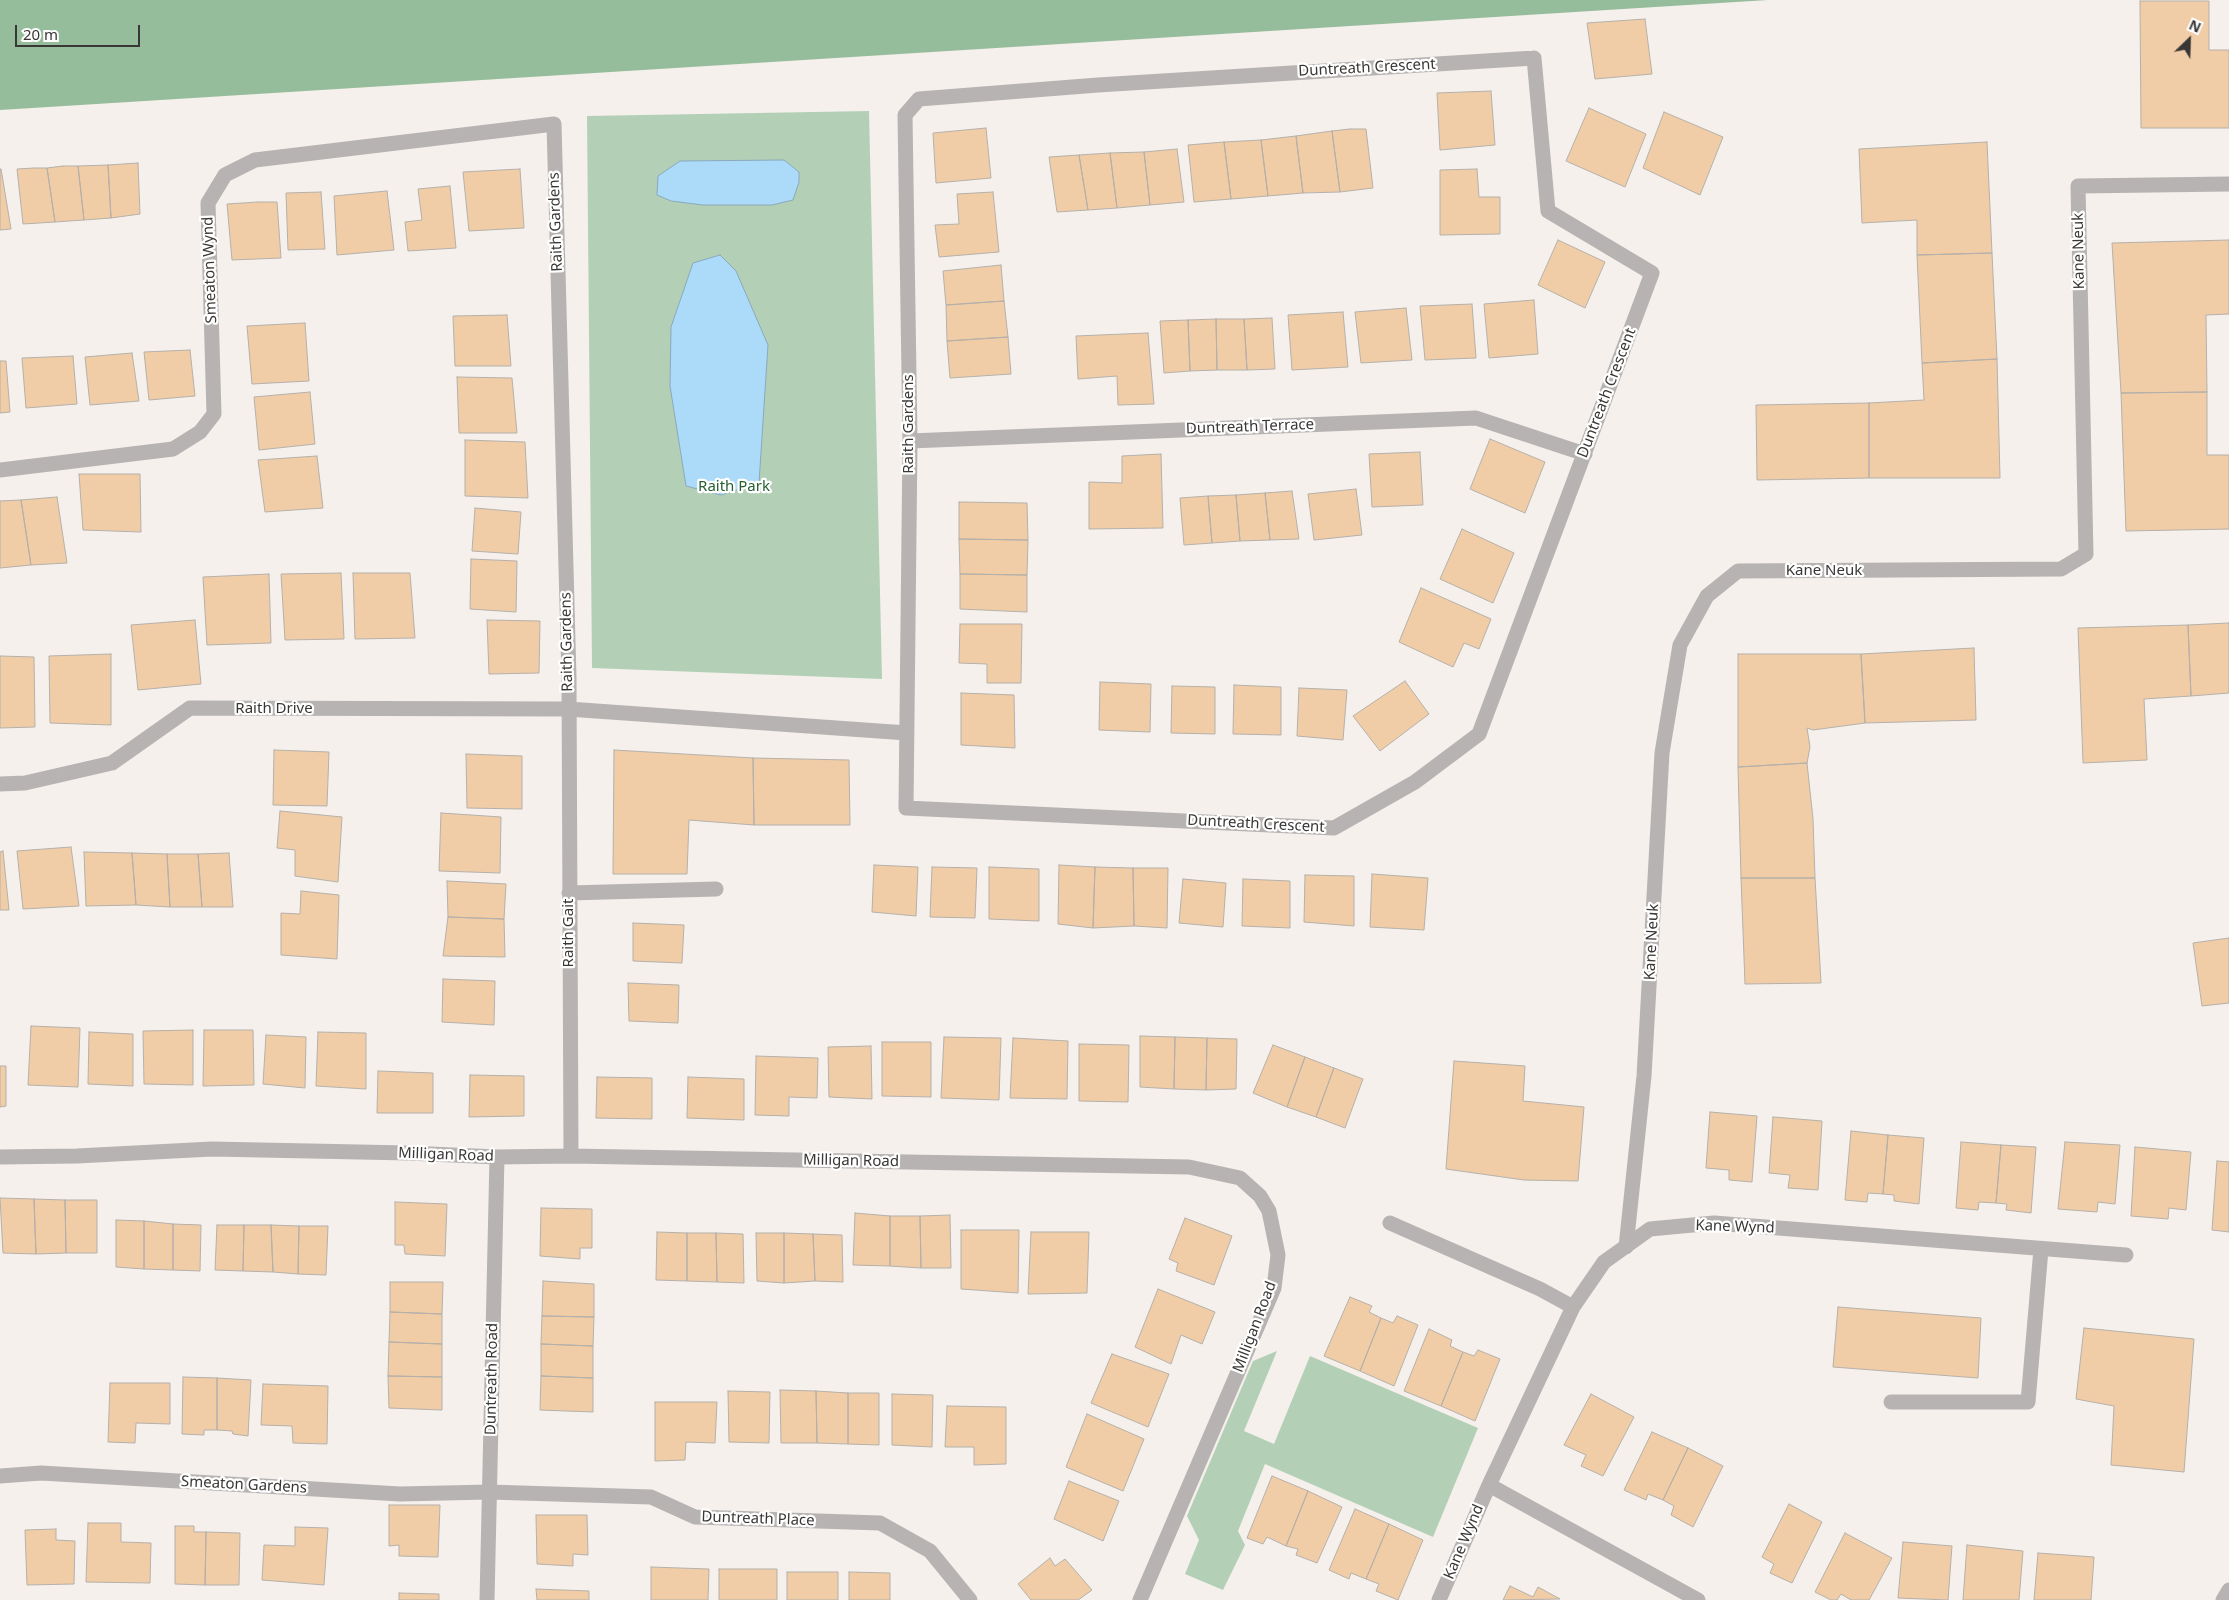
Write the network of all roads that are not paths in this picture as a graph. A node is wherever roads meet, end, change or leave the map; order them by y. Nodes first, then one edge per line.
1 (906, 115) joint
2 (554, 124) joint
3 (2229, 184) edge
4 (910, 441) junction
5 (1585, 454) junction
6 (0, 470) edge
7 (568, 709) junction
8 (906, 733) junction
9 (0, 784) edge
10 (716, 889) dead end
11 (569, 892) junction
12 (571, 1156) junction
13 (0, 1157) edge
14 (498, 1157) junction
15 (1390, 1222) dead end
16 (1626, 1247) junction
17 (2041, 1248) junction
18 (2126, 1255) dead end
19 (1573, 1307) junction
20 (1891, 1402) dead end
21 (0, 1476) edge
22 (1489, 1485) junction
23 (489, 1492) junction
24 (2229, 1590) edge
25 (487, 1600) edge
26 (970, 1600) edge
27 (1140, 1600) edge
28 (1439, 1600) edge
29 (1698, 1600) edge
30 (2223, 1600) edge

1 - 4 street, Raith Gardens
1 - 5 street, Duntreath Crescent
2 - 6 street, Smeaton Wynd
2 - 7 street, Raith Gardens
3 - 16 street, Kane Neuk
4 - 5 street, Duntreath Terrace
4 - 8 street, Raith Gardens
5 - 8 street, Duntreath Crescent
7 - 8 street, Raith Drive
7 - 9 street, Raith Drive
7 - 11 street, Raith Gait
10 - 11 street
11 - 12 street, Raith Gait
12 - 14 street, Milligan Road
12 - 27 street, Milligan Road
13 - 14 street, Milligan Road
14 - 23 street, Duntreath Road
15 - 19 street
16 - 17 street, Kane Wynd
16 - 19 street, Kane Wynd
17 - 18 street, Kane Wynd
17 - 20 street
19 - 22 street, Kane Wynd
21 - 23 street, Smeaton Gardens
22 - 28 street, Kane Wynd
22 - 29 street, Kane Wynd
23 - 25 street, Duntreath Road
23 - 26 street, Duntreath Place
24 - 30 street

